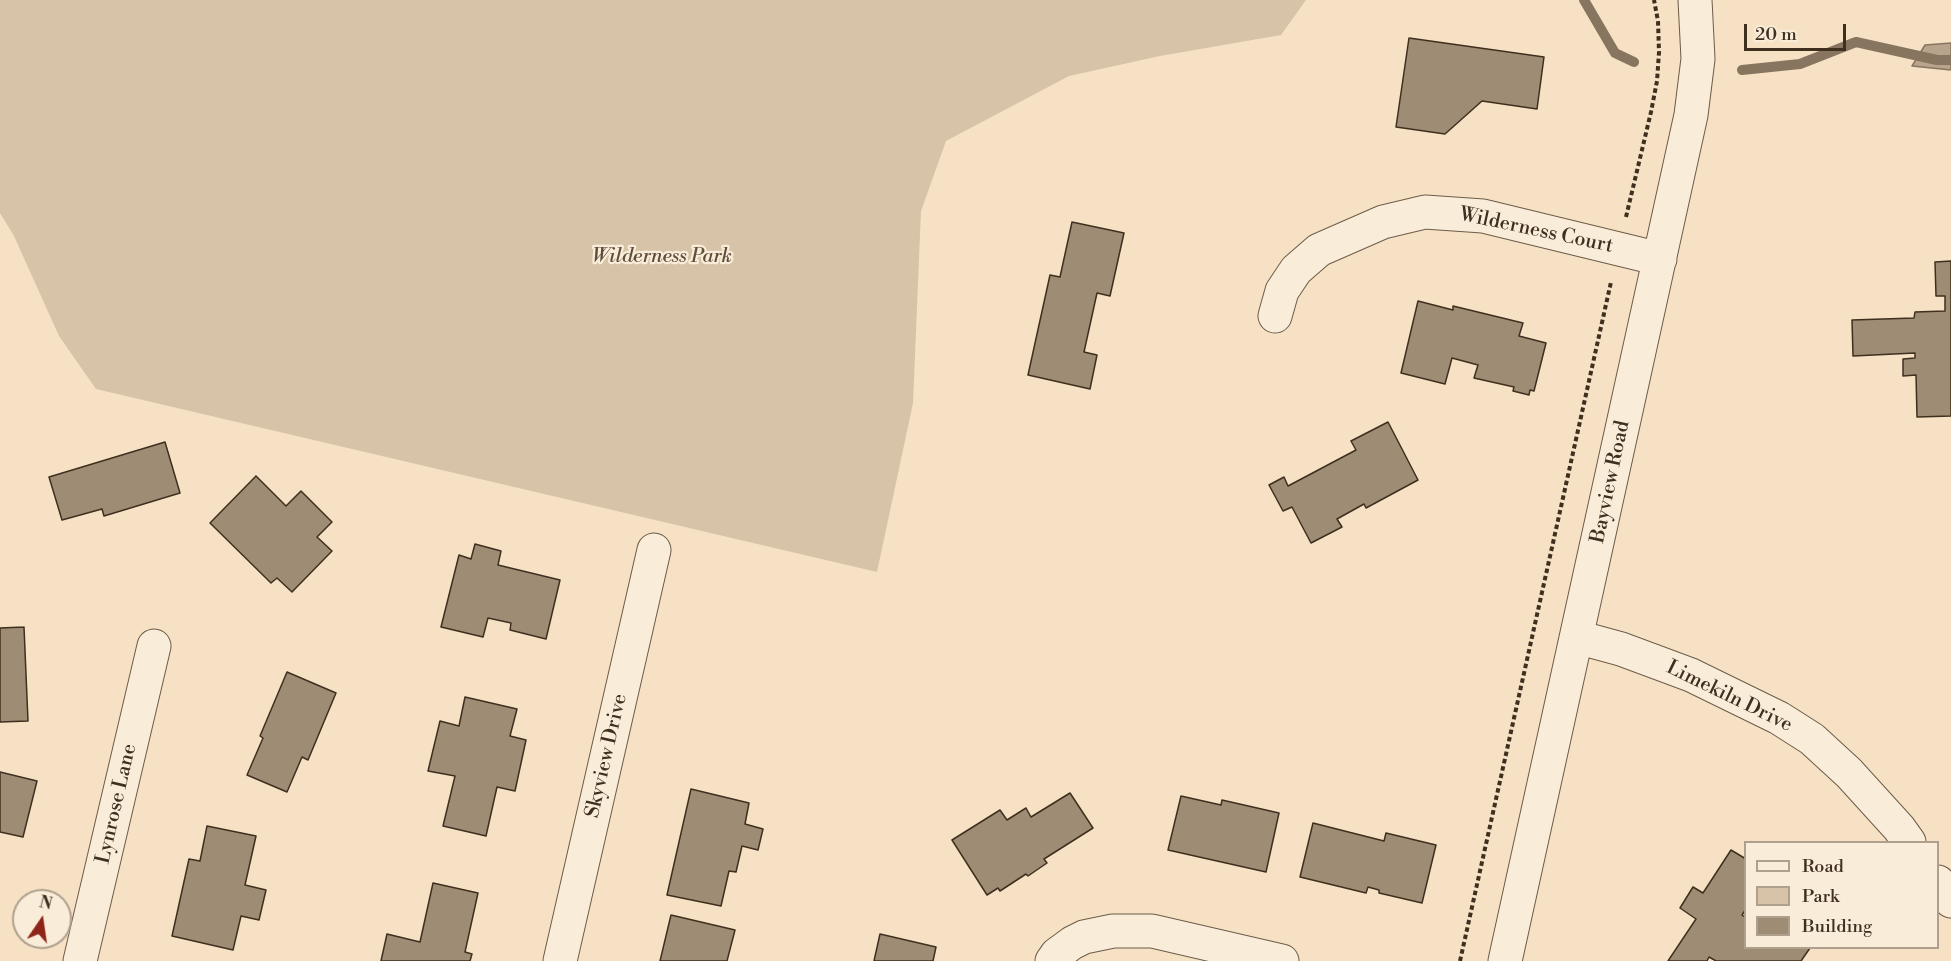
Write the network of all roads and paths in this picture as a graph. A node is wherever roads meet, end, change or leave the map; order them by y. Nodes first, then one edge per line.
1 (1654, 0) edge
2 (1695, 0) edge
3 (1618, 249) junction
4 (1660, 259) junction
5 (1275, 316) dead end
6 (654, 550) dead end
7 (1577, 637) junction
8 (154, 646) dead end
9 (1909, 841) edge
10 (1939, 883) edge
11 (1951, 901) edge
12 (80, 961) edge
13 (560, 961) edge
14 (1052, 961) edge
15 (1282, 961) edge
16 (1460, 961) edge
17 (1504, 961) edge

1 - 3 path
2 - 4 street, Bayview Road
3 - 4 street, Wilderness Court
3 - 5 street, Wilderness Court
3 - 16 path
4 - 7 street, Bayview Road
6 - 13 street, Skyview Drive
7 - 9 street, Limekiln Drive
7 - 17 street, Bayview Road
8 - 12 street, Lynrose Lane
10 - 11 street
14 - 15 street

